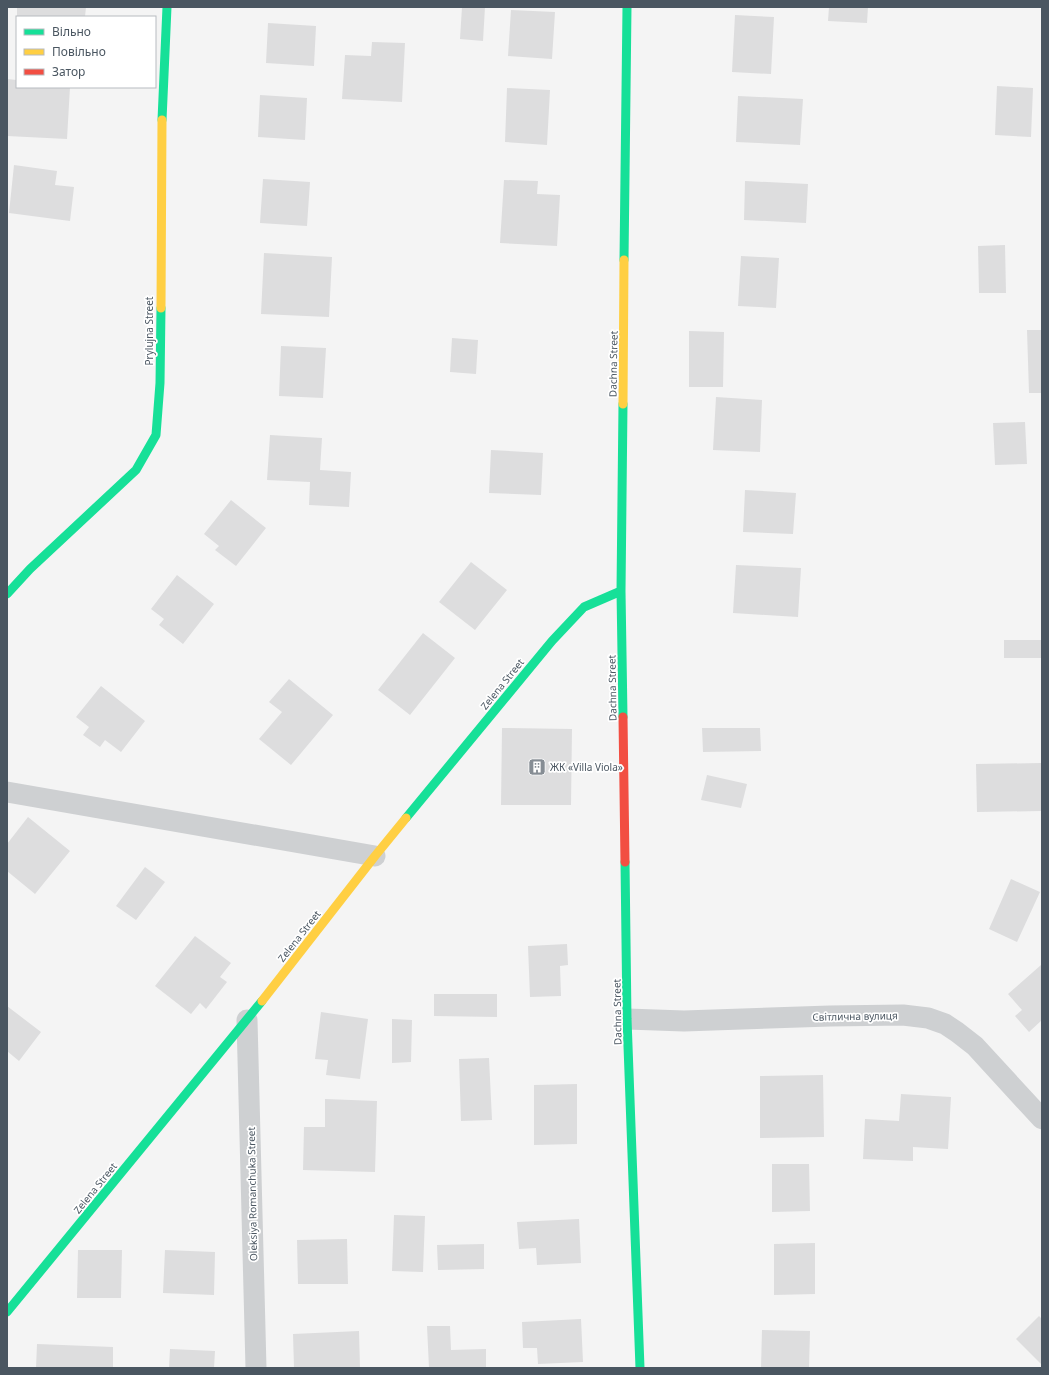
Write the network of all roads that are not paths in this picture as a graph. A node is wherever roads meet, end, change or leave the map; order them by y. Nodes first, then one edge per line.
1 (167, 7) edge
2 (627, 7) edge
3 (622, 591) junction
4 (7, 594) edge
5 (7, 792) edge
6 (375, 856) junction
7 (627, 1018) junction
8 (248, 1020) junction
9 (1042, 1119) edge
10 (7, 1312) edge
11 (256, 1368) edge
12 (640, 1368) edge

1 - 4 street, Prylujna Street
2 - 3 street, Dachna Street
3 - 6 street, Zelena Street
3 - 7 street, Dachna Street
5 - 6 street
6 - 8 street, Zelena Street
7 - 9 street, Світлична вулиця
7 - 12 street, Dachna Street
8 - 10 street, Zelena Street
8 - 11 street, Oleksiya Romanchuka Street

